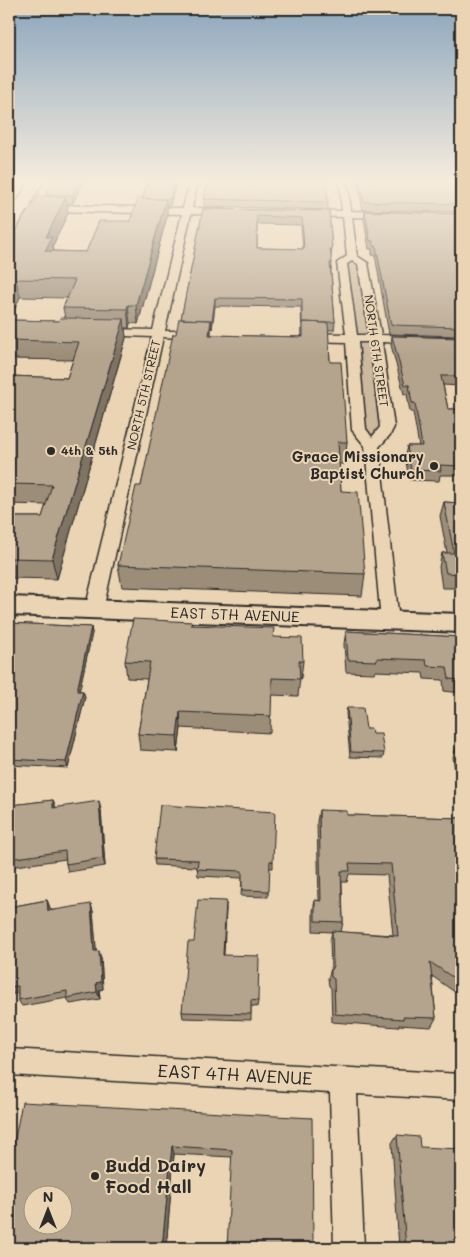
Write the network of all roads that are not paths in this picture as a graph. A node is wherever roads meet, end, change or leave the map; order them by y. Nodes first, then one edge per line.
1 (181, 239) edge
2 (349, 239) edge
3 (352, 257) junction
4 (86, 332) edge
5 (158, 334) junction
6 (209, 335) edge
7 (294, 337) edge
8 (352, 338) junction
9 (376, 339) junction
10 (461, 341) edge
11 (372, 446) junction
12 (9, 606) edge
13 (94, 610) junction
14 (390, 621) junction
15 (461, 623) edge
16 (9, 1062) edge
17 (343, 1081) junction
18 (461, 1087) edge
19 (348, 1248) edge

1 - 5 street, NORTH 5TH STREET
2 - 3 street, NORTH 6TH STREET
3 - 8 street, NORTH 6TH STREET
3 - 9 street, NORTH 6TH STREET
4 - 5 street
5 - 6 street
5 - 13 street, NORTH 5TH STREET
7 - 8 street
8 - 9 street
8 - 11 street, NORTH 6TH STREET
9 - 10 street
9 - 11 street, NORTH 6TH STREET
11 - 14 street, NORTH 6TH STREET
12 - 13 main road, EAST 5TH AVENUE
13 - 14 main road, EAST 5TH AVENUE
14 - 15 main road, EAST 5TH AVENUE
16 - 17 street, EAST 4TH AVENUE
17 - 18 street, EAST 4TH AVENUE
17 - 19 street

